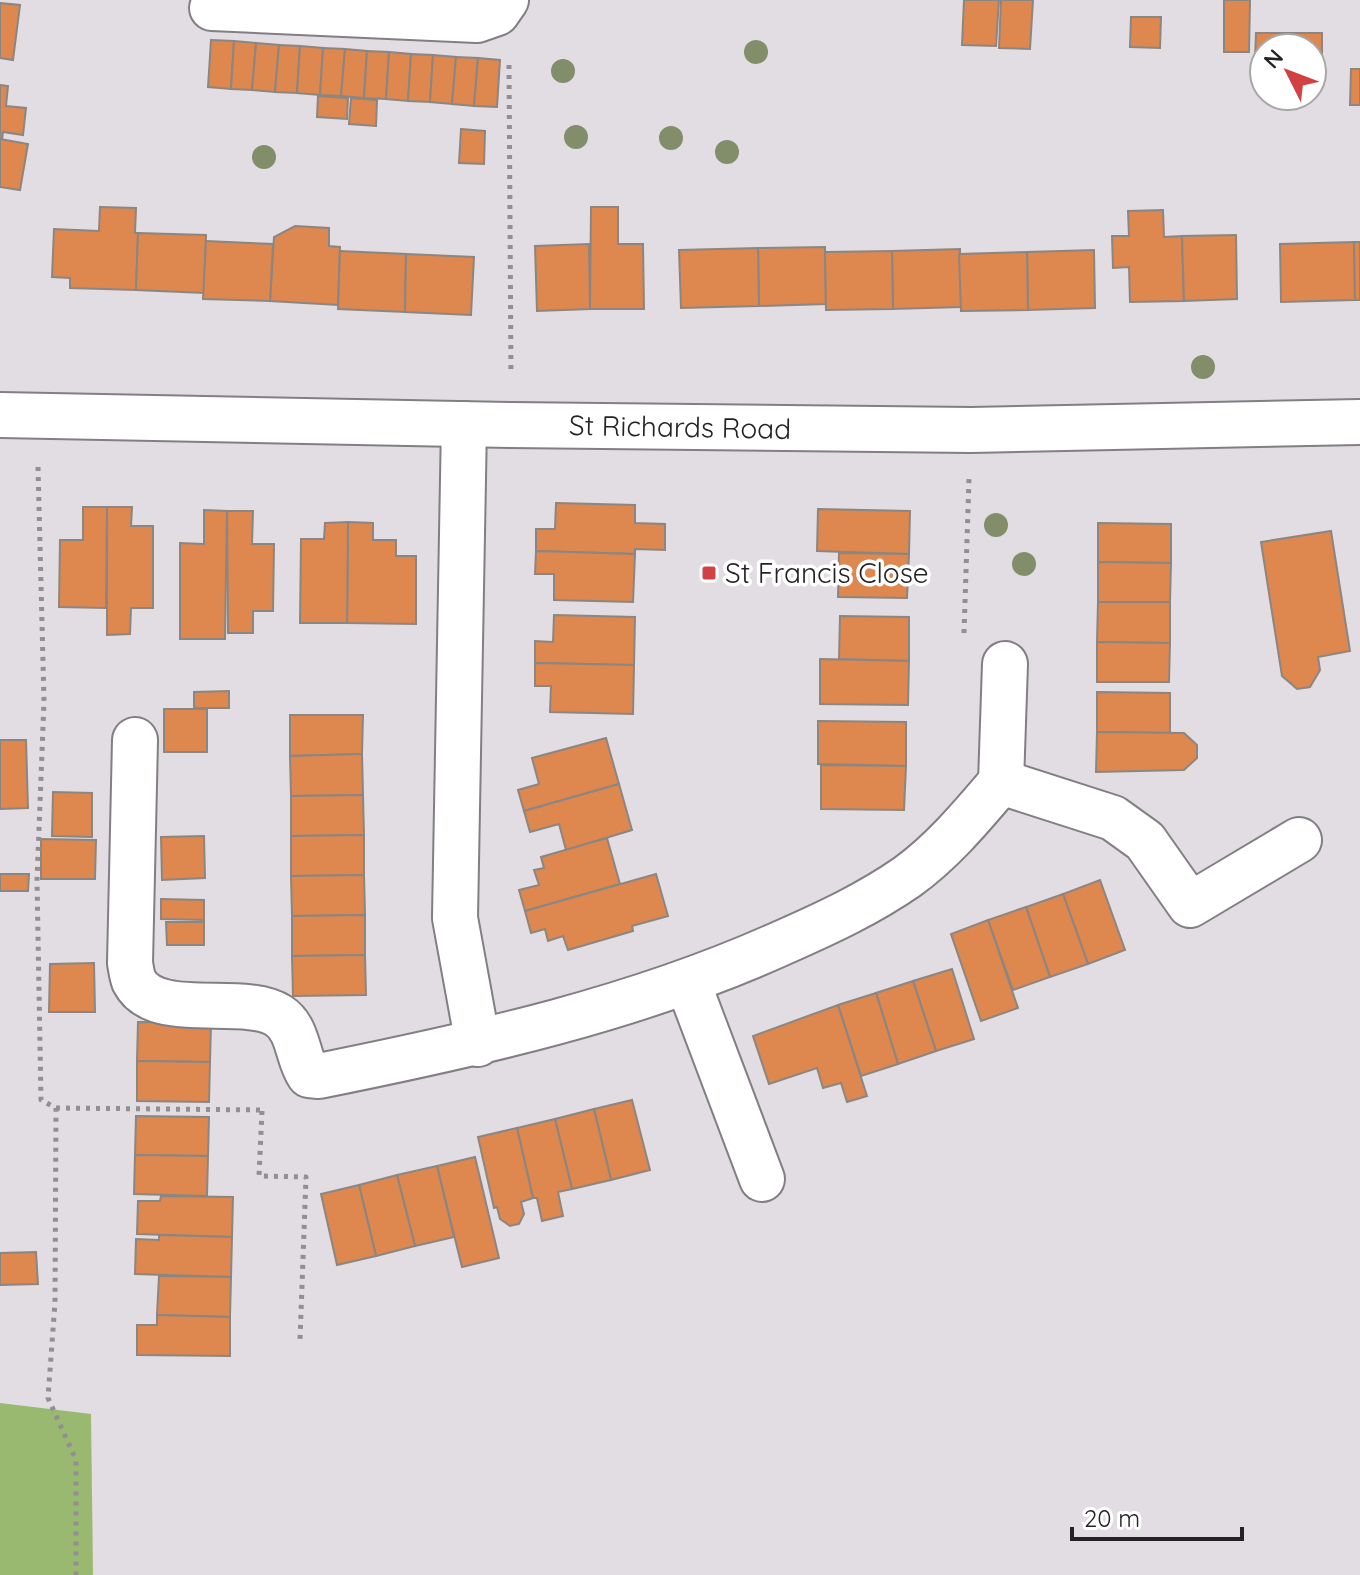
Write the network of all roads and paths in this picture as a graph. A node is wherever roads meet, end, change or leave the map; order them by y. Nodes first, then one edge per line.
1 (502, 7) edge
2 (212, 8) dead end
3 (511, 369) dead end
4 (19, 416) edge
5 (1360, 422) edge
6 (464, 424) junction
7 (971, 430) junction
8 (1005, 664) joint
9 (135, 740) dead end
10 (1001, 782) junction
11 (1299, 840) dead end
12 (688, 983) junction
13 (478, 1044) junction
14 (56, 1108) junction
15 (762, 1179) dead end
16 (300, 1340) dead end
17 (76, 1575) edge

1 - 2 street
1 - 3 path
4 - 6 street, St Richards Road
4 - 14 path
5 - 7 street, St Richards Road
6 - 7 street, St Richards Road
6 - 13 street
7 - 8 path
8 - 10 street
9 - 13 street
10 - 11 street
10 - 12 street
12 - 13 street
12 - 15 street
14 - 16 path
14 - 17 path

